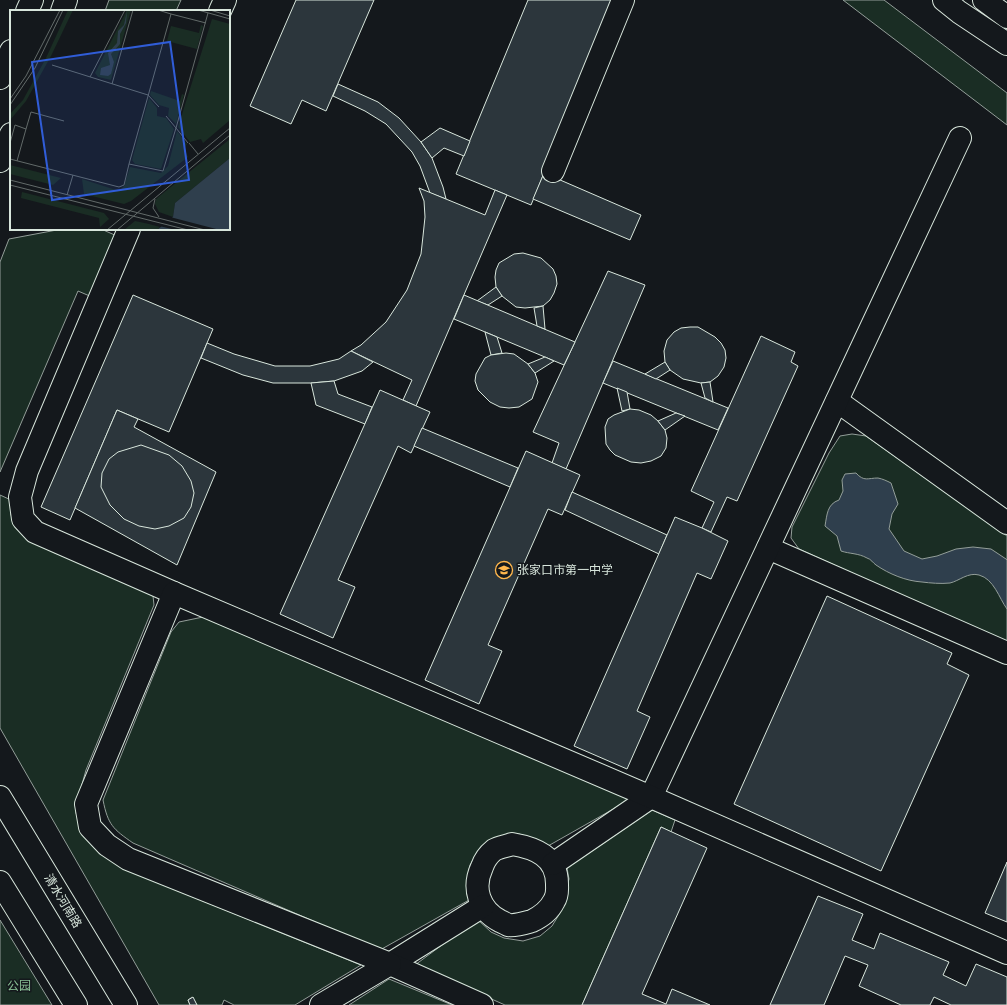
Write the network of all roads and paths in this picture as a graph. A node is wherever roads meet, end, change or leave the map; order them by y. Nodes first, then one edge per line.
1 (32, 0) edge
2 (66, 0) edge
3 (225, 0) edge
4 (624, 0) edge
5 (944, 0) edge
6 (984, 0) edge
7 (27, 10) edge
8 (62, 10) edge
9 (220, 10) edge
10 (1007, 17) edge
11 (1007, 44) edge
12 (10, 53) edge
13 (0, 78) edge
14 (10, 136) edge
15 (960, 138) dead end
16 (0, 161) edge
17 (553, 171) dead end
18 (129, 230) edge
19 (836, 401) junction
20 (1007, 523) edge
21 (768, 548) junction
22 (174, 593) junction
23 (1007, 653) edge
24 (0, 797) edge
25 (651, 797) junction
26 (553, 864) junction
27 (0, 882) edge
28 (483, 906) junction
29 (1007, 953) edge
30 (390, 964) junction
31 (76, 1005) edge
32 (126, 1005) edge
33 (321, 1005) edge
34 (482, 1005) edge

1 - 7 main road
2 - 8 main road
3 - 9 main road
4 - 17 main road
5 - 11 main road
6 - 10 main road
12 - 13 main road
14 - 16 main road
15 - 19 main road
18 - 22 main road
19 - 20 main road
19 - 21 main road
21 - 23 main road
21 - 25 main road
22 - 25 main road
22 - 30 main road
24 - 32 main road, 清水河南路
25 - 26 main road
25 - 29 main road
26 - 28 main road
26 - 28 main road
27 - 31 main road
28 - 30 main road
30 - 33 main road
30 - 34 main road

